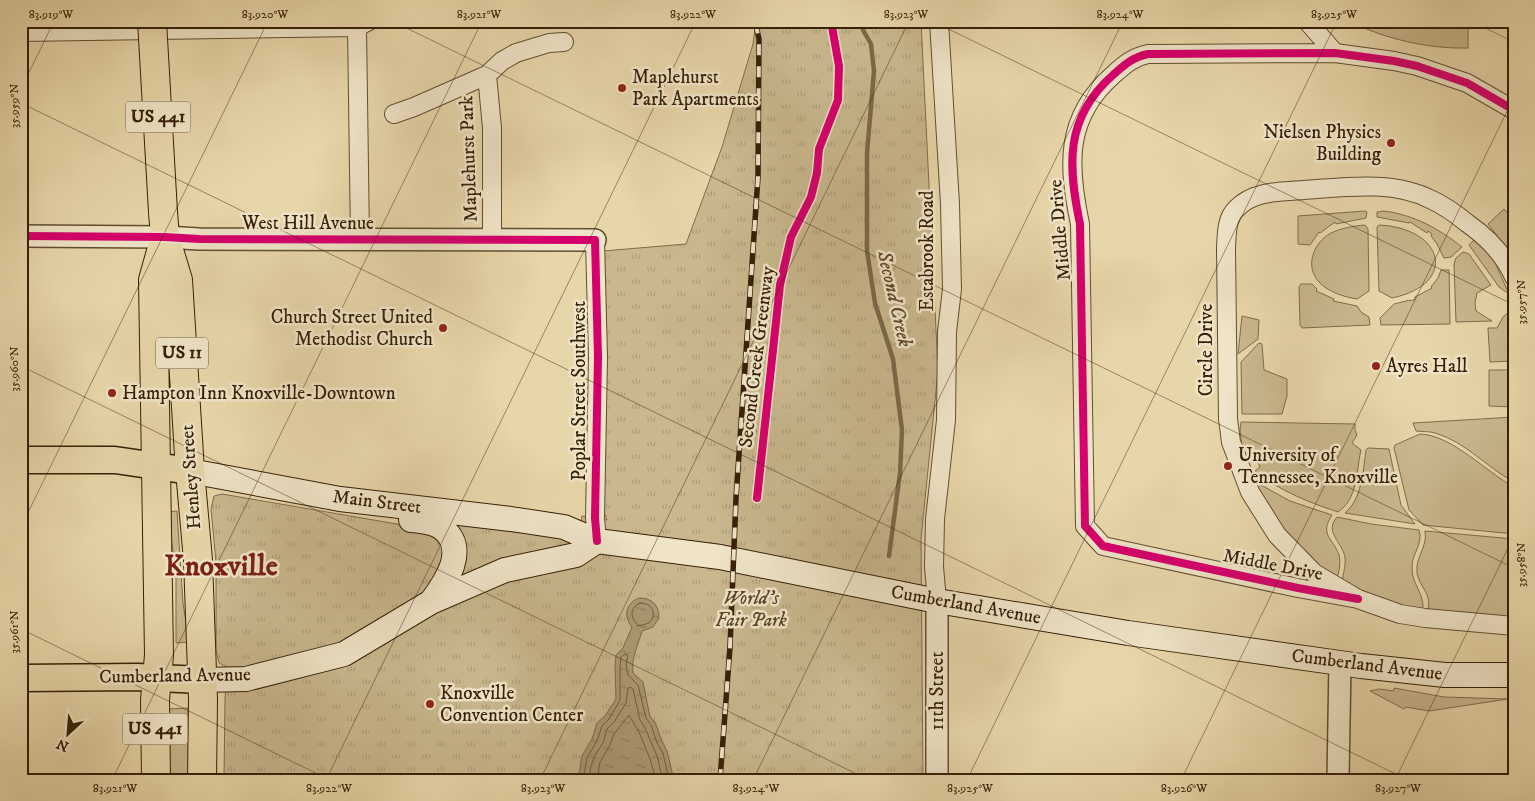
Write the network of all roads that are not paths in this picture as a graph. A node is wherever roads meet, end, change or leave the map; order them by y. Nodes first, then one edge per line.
1 (152, 21) edge
2 (939, 21) edge
3 (1308, 21) edge
4 (363, 24) edge
5 (21, 32) edge
6 (564, 42) dead end
7 (1336, 53) junction
8 (487, 75) junction
9 (1514, 110) edge
10 (394, 114) dead end
11 (164, 225) junction
12 (21, 236) edge
13 (360, 239) junction
14 (595, 240) joint
15 (492, 241) junction
16 (1514, 277) edge
17 (21, 460) edge
18 (156, 465) junction
19 (190, 471) junction
20 (340, 499) junction
21 (596, 541) junction
22 (1358, 599) junction
23 (937, 601) junction
24 (431, 602) junction
25 (1514, 626) edge
26 (1340, 663) junction
27 (1514, 675) edge
28 (21, 678) edge
29 (156, 678) junction
30 (202, 680) junction
31 (156, 780) edge
32 (202, 780) edge
33 (937, 780) edge
34 (1338, 780) edge

1 - 11 highway, Henley Street / US 441, bridge
2 - 23 street, Estabrook Road
3 - 7 street
4 - 5 street
4 - 13 street
6 - 8 street
7 - 9 street, Middle Drive
7 - 22 street, Middle Drive
8 - 10 street
8 - 15 street, Maplehurst Park
11 - 12 street, West Hill Avenue
11 - 13 street, West Hill Avenue
11 - 18 highway, Henley Street / US 441
11 - 19 highway, Henley Street / US 11
13 - 15 street, West Hill Avenue
14 - 15 street, West Hill Avenue
14 - 21 street, Poplar Street Southwest
16 - 22 street, Circle Drive
17 - 18 main road, Main Street
18 - 19 main road, Main Street
18 - 29 highway, Henley Street / US 441
19 - 20 main road, Main Street
19 - 30 highway, Henley Street / US 441
20 - 21 main road, Main Street
20 - 24 main road, Cumberland Avenue
21 - 23 main road, Cumberland Avenue
21 - 24 main road, Cumberland Avenue
22 - 25 street, Circle Drive
23 - 26 main road, Cumberland Avenue
23 - 33 street, 11th Street
24 - 30 main road, Cumberland Avenue
26 - 27 main road, Cumberland Avenue
26 - 34 street
28 - 29 main road, Cumberland Avenue
29 - 30 main road, Cumberland Avenue
29 - 31 highway, Henley Street / US 441
30 - 32 highway, Henley Street / US 441

